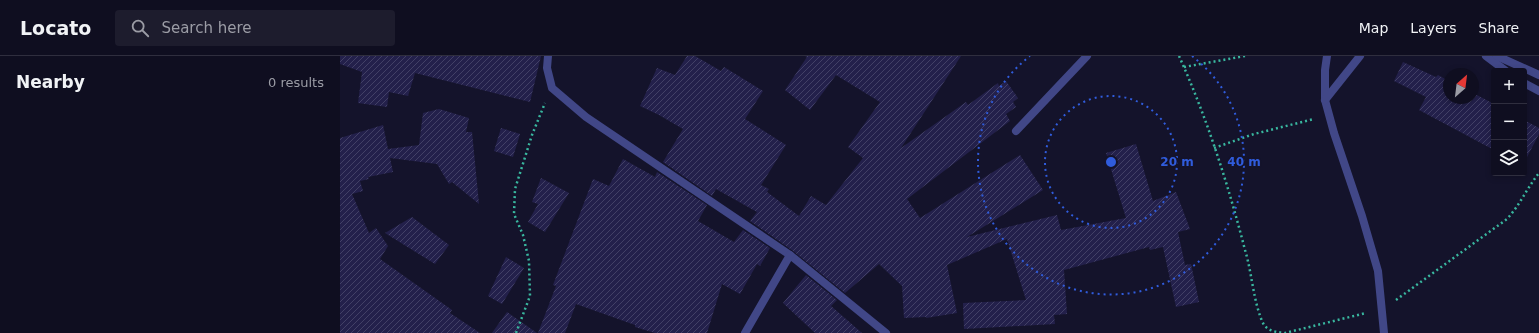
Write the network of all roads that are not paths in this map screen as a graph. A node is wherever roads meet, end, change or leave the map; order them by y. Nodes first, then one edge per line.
1 (548, 56) edge
2 (1087, 56) edge
3 (1327, 56) edge
4 (1360, 56) edge
5 (1486, 56) edge
6 (1496, 56) edge
7 (1502, 68) edge
8 (1539, 75) edge
9 (1527, 85) edge
10 (1539, 91) edge
11 (1325, 100) junction
12 (1016, 131) dead end
13 (790, 255) junction
14 (745, 333) edge
15 (886, 333) edge
16 (1384, 333) edge

1 - 13 street
2 - 12 street
3 - 11 street
4 - 11 street
5 - 7 street
6 - 8 street
9 - 10 street
11 - 16 street
13 - 14 street
13 - 15 street

